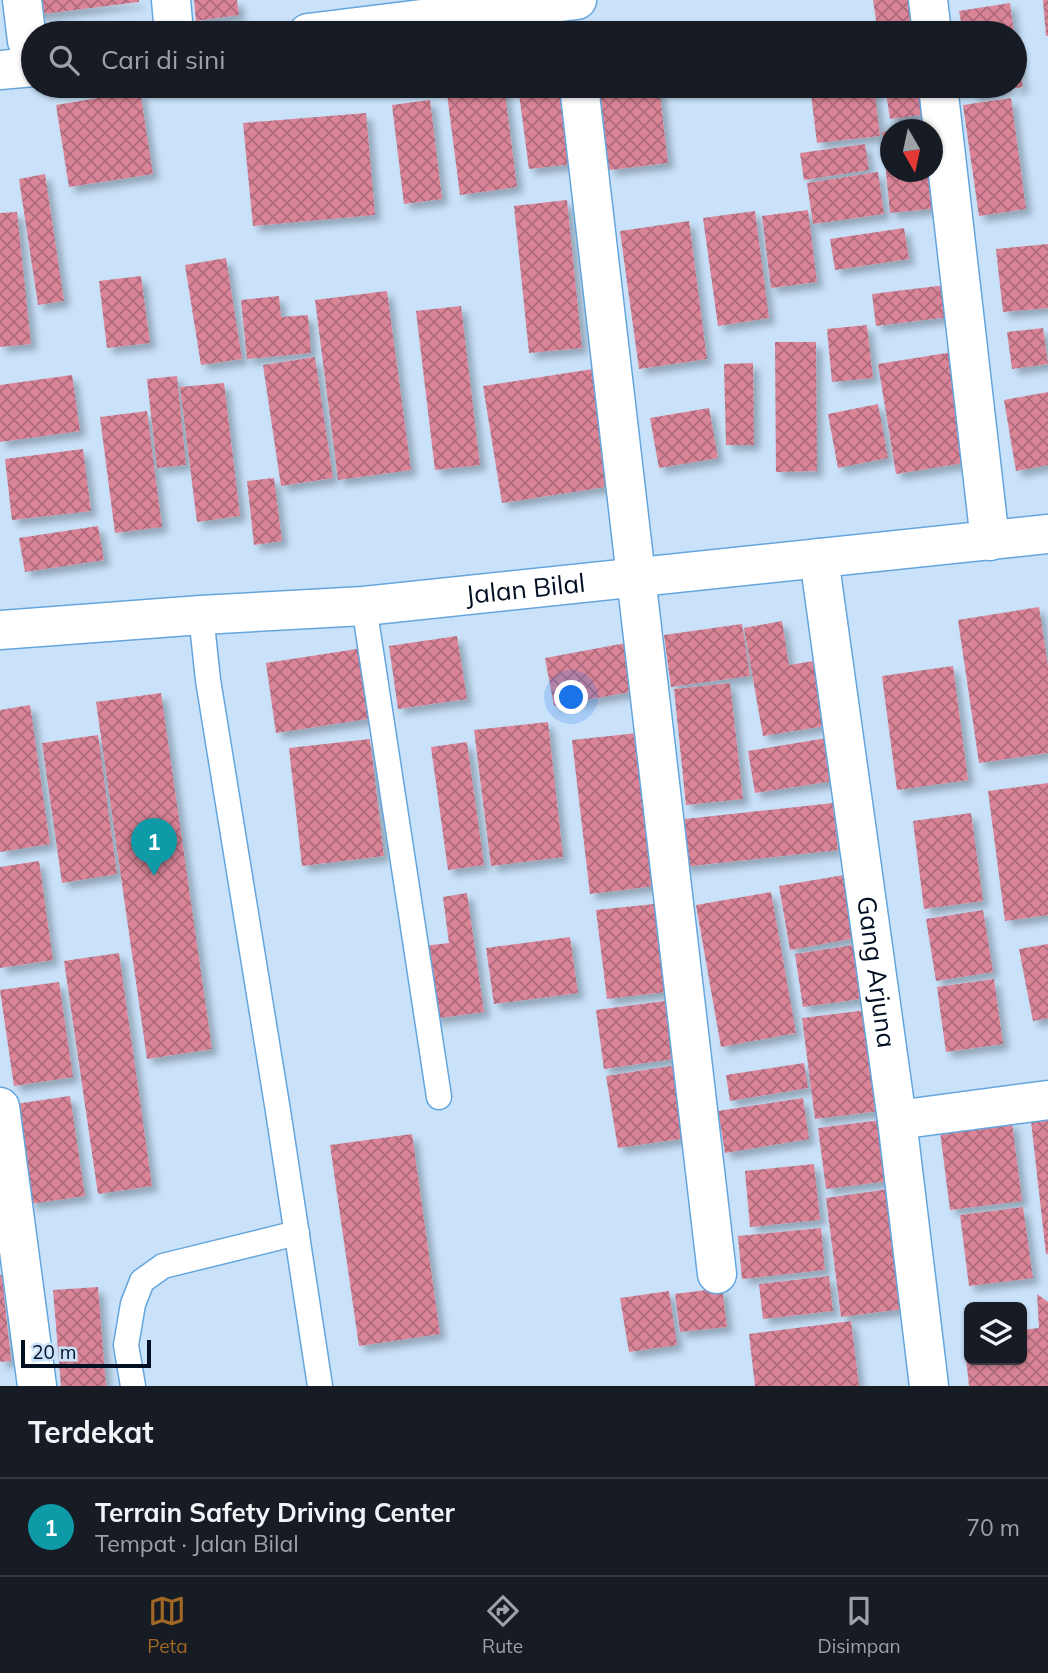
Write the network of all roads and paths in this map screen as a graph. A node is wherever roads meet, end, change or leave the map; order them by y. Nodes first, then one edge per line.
1 (22, 0) edge
2 (171, 0) edge
3 (569, 0) edge
4 (577, 0) edge
5 (928, 0) edge
6 (354, 14) edge
7 (25, 21) edge
8 (173, 21) edge
9 (337, 21) edge
10 (572, 21) edge
11 (931, 21) edge
12 (21, 59) edge
13 (0, 70) edge
14 (580, 98) edge
15 (939, 98) edge
16 (1048, 534) edge
17 (990, 541) junction
18 (819, 558) junction
19 (638, 578) junction
20 (364, 606) junction
21 (201, 615) junction
22 (0, 630) edge
23 (439, 1097) dead end
24 (1048, 1100) edge
25 (0, 1107) edge
26 (897, 1120) junction
27 (8, 1230) edge
28 (297, 1233) junction
29 (717, 1274) dead end
30 (37, 1386) edge
31 (132, 1386) edge
32 (320, 1386) edge
33 (929, 1386) edge

1 - 7 street
2 - 8 street
3 - 4 street
3 - 6 street
3 - 10 street
5 - 11 street
6 - 9 street
12 - 13 street
14 - 19 street
15 - 17 street
16 - 17 street, Jalan Bilal
17 - 18 street, Jalan Bilal
18 - 19 street, Jalan Bilal
18 - 26 street, Gang Arjuna
19 - 20 street, Jalan Bilal
19 - 29 street
20 - 21 street, Jalan Bilal
20 - 23 lane
21 - 22 street, Jalan Bilal
21 - 28 lane
24 - 26 street
25 - 27 street
26 - 33 street, Gang Arjuna
27 - 30 street
28 - 31 lane
28 - 32 lane

